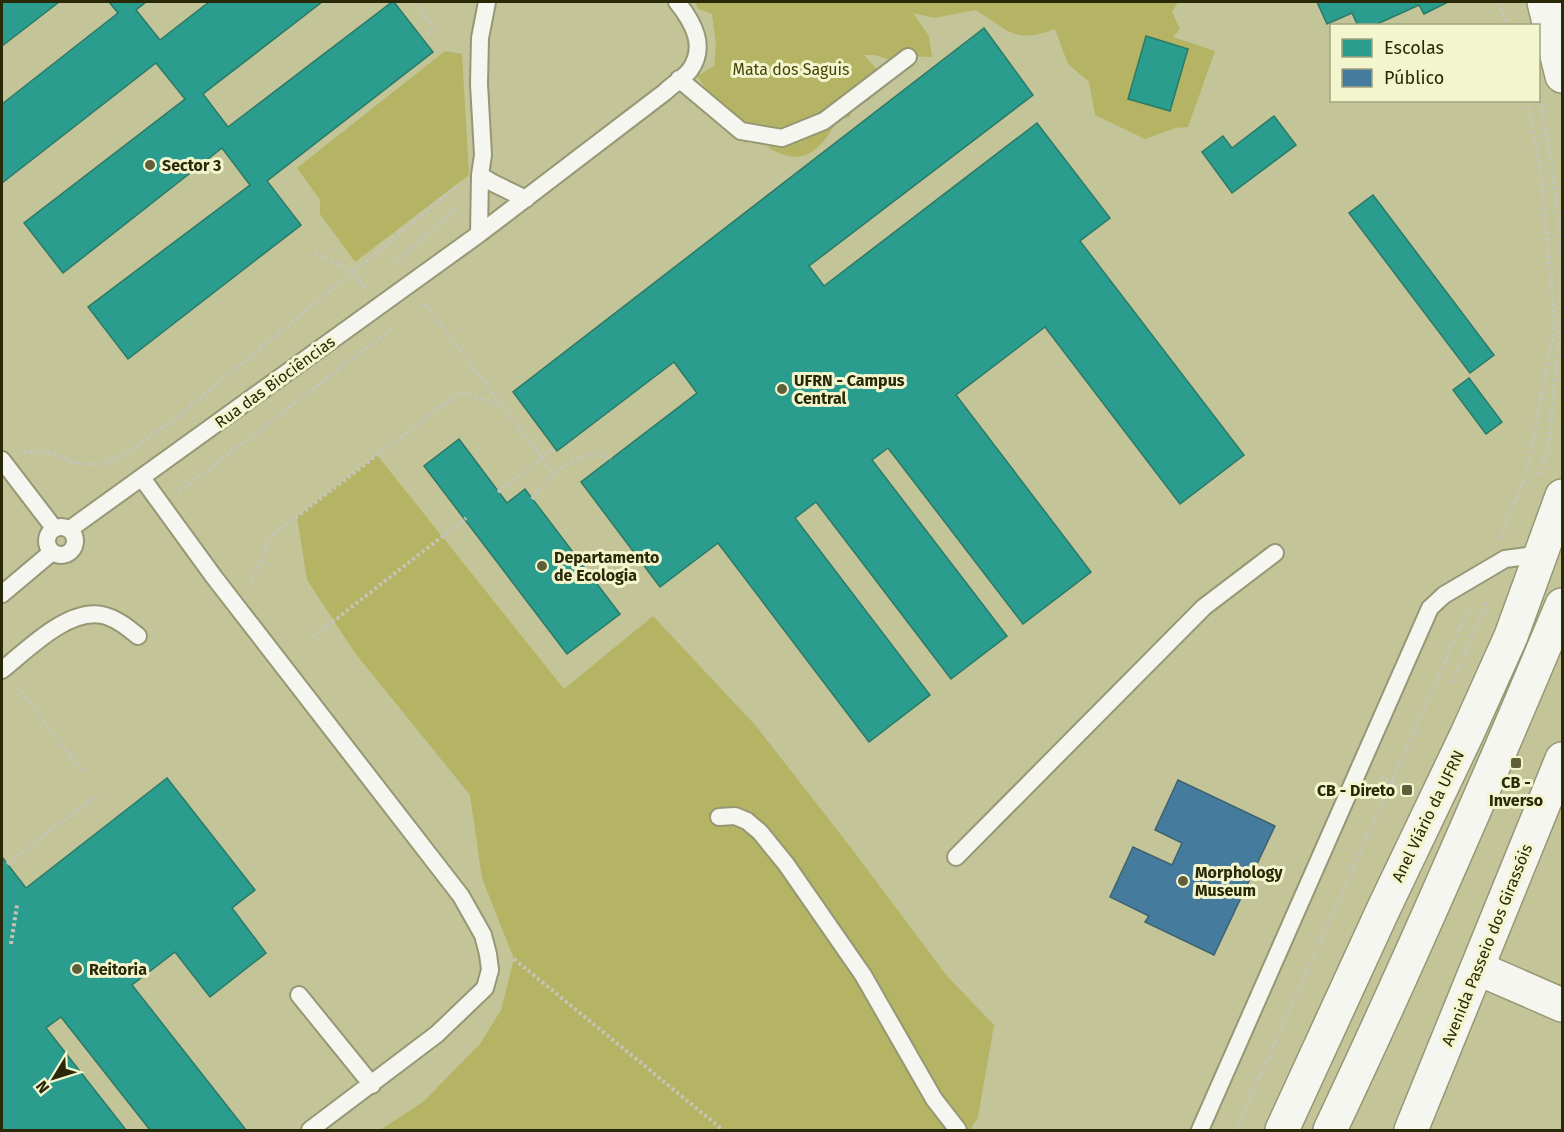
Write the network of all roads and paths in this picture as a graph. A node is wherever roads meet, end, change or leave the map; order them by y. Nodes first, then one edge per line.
1 (415, 2) edge
2 (487, 2) edge
3 (677, 2) edge
4 (1498, 2) edge
5 (1544, 2) edge
6 (1507, 24) edge
7 (426, 36) dead end
8 (908, 57) dead end
9 (1563, 76) edge
10 (680, 79) junction
11 (483, 155) junction
12 (480, 175) junction
13 (526, 199) junction
14 (457, 203) dead end
15 (479, 234) junction
16 (314, 253) dead end
17 (392, 266) dead end
18 (352, 271) junction
19 (374, 281) dead end
20 (365, 288) junction
21 (356, 296) dead end
22 (416, 310) dead end
23 (397, 325) dead end
24 (502, 406) junction
25 (554, 448) dead end
26 (542, 458) junction
27 (611, 459) dead end
28 (3, 462) edge
29 (554, 474) junction
30 (142, 478) junction
31 (498, 492) dead end
32 (176, 494) dead end
33 (1563, 496) edge
34 (532, 499) dead end
35 (466, 518) dead end
36 (62, 529) junction
37 (52, 552) junction
38 (1275, 553) dead end
39 (1542, 554) junction
40 (248, 591) dead end
41 (2, 594) edge
42 (1563, 605) edge
43 (138, 636) dead end
44 (313, 637) dead end
45 (6, 674) edge
46 (1562, 763) edge
47 (83, 772) dead end
48 (98, 794) dead end
49 (719, 817) dead end
50 (956, 857) dead end
51 (7, 864) dead end
52 (17, 905) dead end
53 (11, 944) dead end
54 (514, 959) dead end
55 (1477, 968) junction
56 (299, 995) dead end
57 (1563, 1005) edge
58 (372, 1085) junction
59 (310, 1131) edge
60 (723, 1131) edge
61 (958, 1131) edge
62 (1200, 1131) edge
63 (1282, 1131) edge
64 (1330, 1131) edge
65 (1411, 1131) edge

1 - 7 path
2 - 11 lane
3 - 10 lane, Rua das Biociências
4 - 6 path
5 - 9 main road
8 - 10 lane
10 - 13 lane, Rua das Biociências
11 - 12 lane
11 - 18 path
12 - 13 lane
12 - 15 lane
13 - 15 lane, Rua das Biociências
14 - 17 path
15 - 30 lane, Rua das Biociências
16 - 18 path
18 - 20 path
18 - 28 path
19 - 20 path
20 - 21 path
22 - 24 path
23 - 32 path
24 - 26 path
24 - 40 path
25 - 26 path
26 - 29 path
26 - 31 path
27 - 29 path
28 - 36 lane
29 - 34 path
30 - 36 lane, Rua das Biociências
30 - 58 lane
33 - 39 main road, Anel Viário da UFRN
35 - 44 path
36 - 37 lane
36 - 37 lane
37 - 41 lane
38 - 50 lane
39 - 62 lane
39 - 63 main road, Anel Viário da UFRN
42 - 64 main road
43 - 45 lane
45 - 47 path
46 - 55 main road, Avenida Passeio dos Girassóis
48 - 51 path
49 - 61 lane
52 - 53 path
54 - 60 path
55 - 57 main road
55 - 65 main road, Avenida Passeio dos Girassóis
56 - 58 lane
58 - 59 lane

